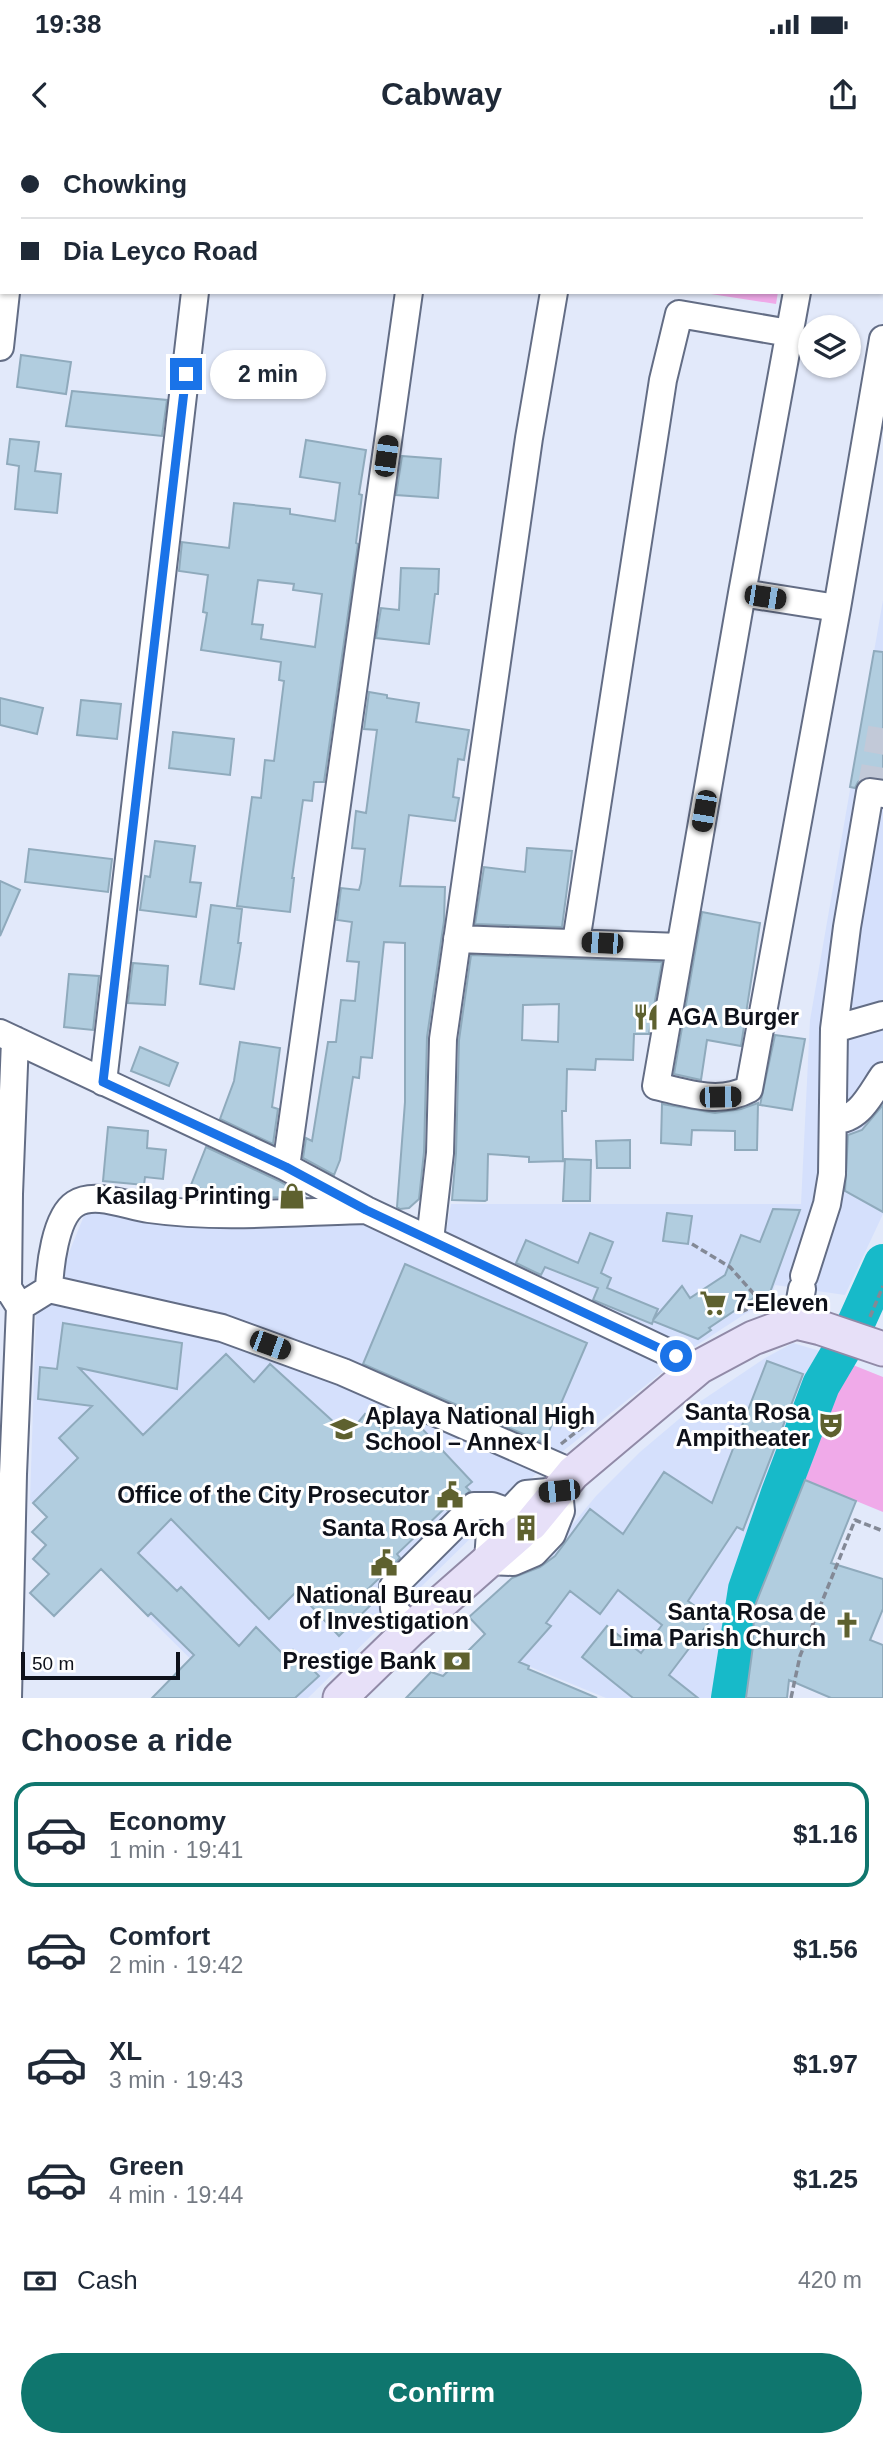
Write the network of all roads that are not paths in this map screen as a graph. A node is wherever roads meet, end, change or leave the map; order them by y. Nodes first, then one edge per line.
1 (6, 294) edge
2 (195, 294) edge
3 (410, 294) edge
4 (554, 294) edge
5 (797, 294) edge
6 (789, 333) junction
7 (883, 339) edge
8 (0, 348) edge
9 (742, 593) junction
10 (837, 608) junction
11 (876, 803) tunnel mouth
12 (457, 939) junction
13 (576, 942) junction
14 (680, 947) junction
15 (883, 1015) edge
16 (834, 1029) junction
17 (8, 1036) edge
18 (883, 1076) edge
19 (103, 1082) junction
20 (833, 1120) junction
21 (286, 1167) junction
22 (366, 1210) junction
23 (430, 1240) junction
24 (49, 1289) junction
25 (10, 1294) edge
26 (799, 1326) junction
27 (874, 1336) edge
28 (699, 1367) junction
29 (6, 1474) edge
30 (566, 1482) junction
31 (520, 1523) junction
32 (488, 1561) junction
33 (411, 1629) junction
34 (350, 1696) edge
35 (8, 1698) edge

1 - 8 street
2 - 19 street
3 - 21 street
4 - 12 street
5 - 6 street
6 - 9 street
6 - 13 street
7 - 10 street
9 - 10 street
9 - 14 street
10 - 14 street
11 - 16 street
12 - 13 street
12 - 23 street
13 - 14 street
15 - 16 street
16 - 20 street
17 - 19 street
17 - 25 street
18 - 20 street
19 - 21 street
20 - 26 street
21 - 22 street
22 - 23 street
22 - 24 street
23 - 28 street
24 - 25 street
24 - 30 street
25 - 29 street
26 - 27 main road
26 - 28 main road
28 - 30 main road
29 - 35 street
30 - 31 main road
30 - 32 street
31 - 32 main road
31 - 33 street
32 - 33 main road
33 - 34 main road

